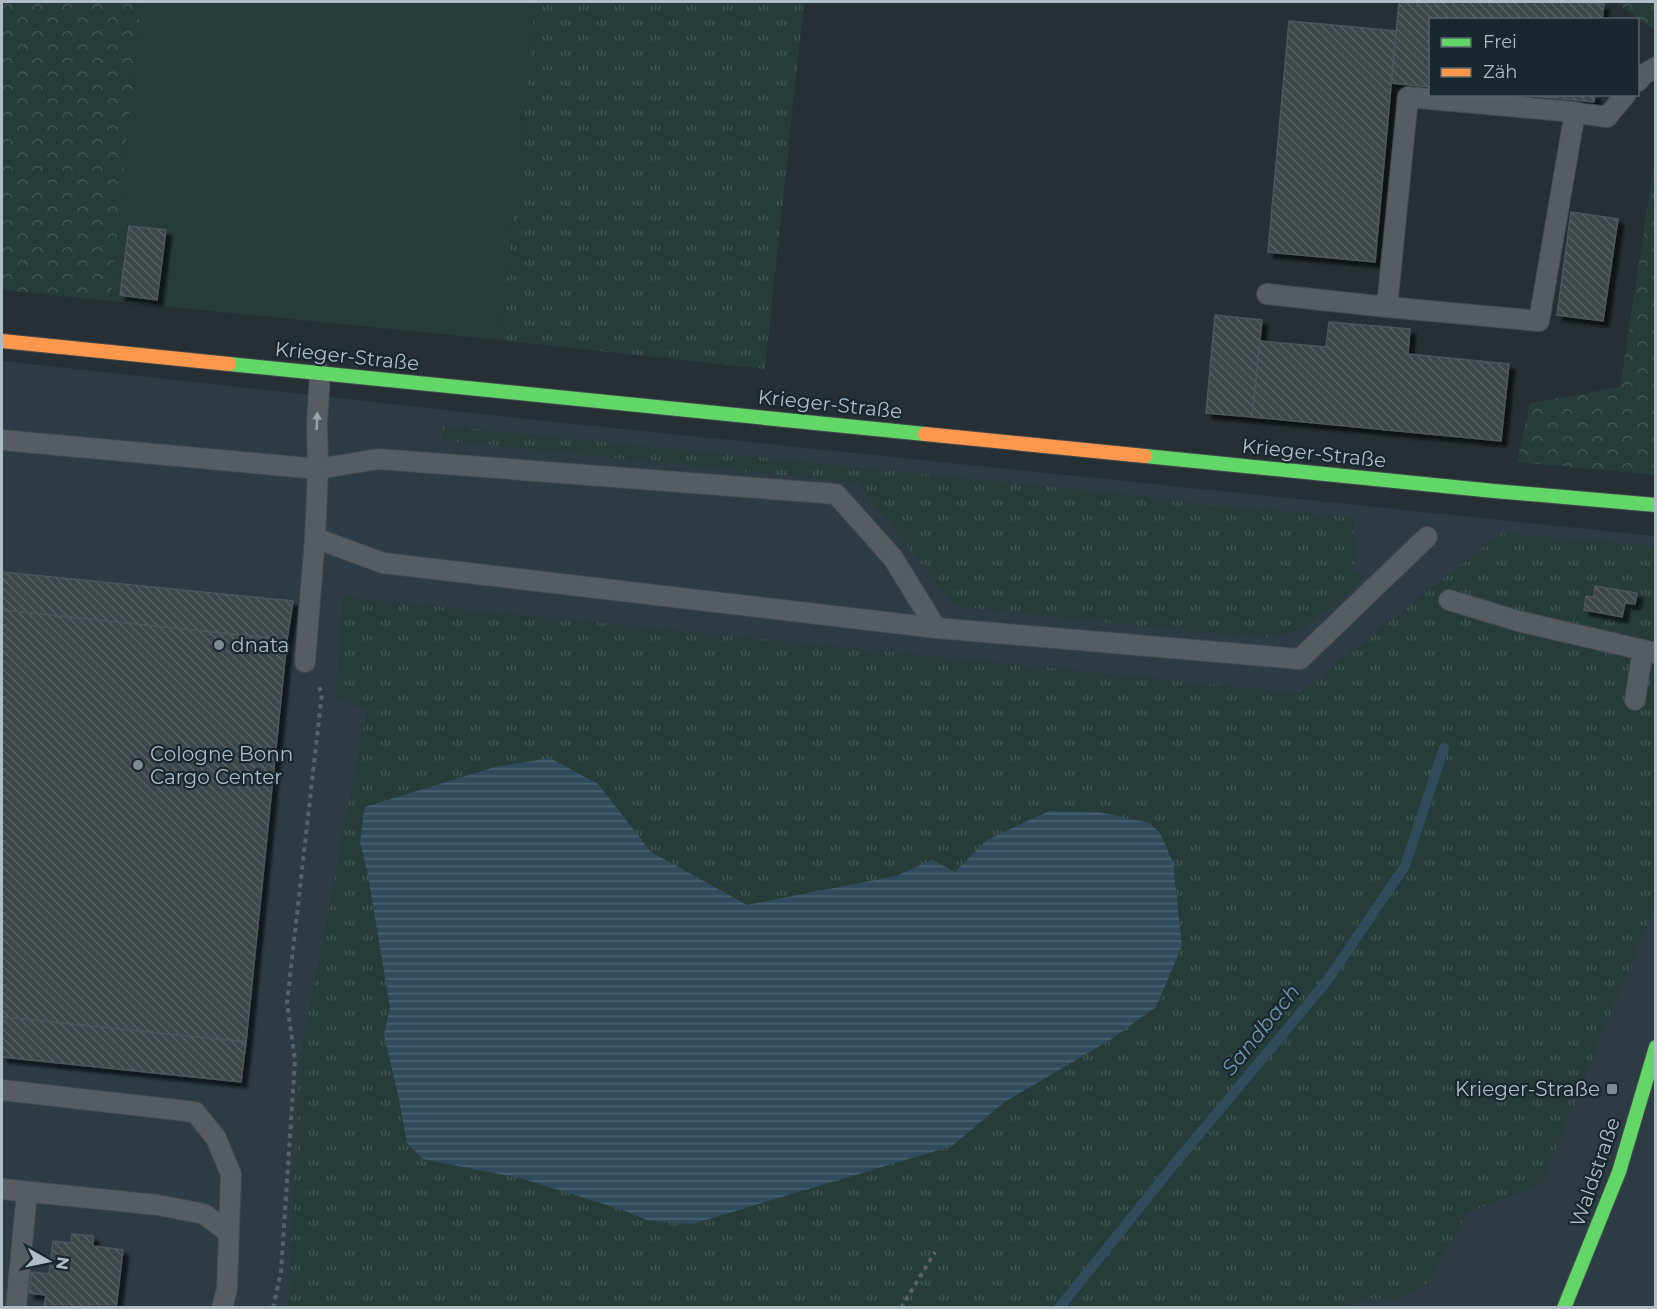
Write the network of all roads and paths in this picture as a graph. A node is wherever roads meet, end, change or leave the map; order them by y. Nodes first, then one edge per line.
1 (1656, 67) edge
2 (1639, 80) edge
3 (1624, 96) edge
4 (1575, 112) junction
5 (1267, 294) dead end
6 (1387, 307) junction
7 (2, 341) edge
8 (320, 373) junction
9 (2, 440) edge
10 (318, 469) junction
11 (1656, 505) edge
12 (315, 537) junction
13 (1427, 537) dead end
14 (1449, 600) dead end
15 (936, 628) junction
16 (1649, 652) edge
17 (305, 662) joint
18 (1635, 700) dead end
19 (1656, 1047) edge
20 (2, 1090) edge
21 (2, 1189) edge
22 (27, 1192) junction
23 (229, 1233) junction
24 (935, 1252) dead end
25 (16, 1308) edge
26 (222, 1308) edge
27 (273, 1308) edge
28 (901, 1308) edge
29 (1564, 1308) edge

1 - 2 lane
3 - 4 lane
4 - 6 lane
4 - 6 lane
5 - 6 lane
7 - 8 street, Krieger-Straße
10 -> 8 lane
8 - 11 street, Krieger-Straße
9 - 10 lane
10 - 12 lane
10 - 15 lane
12 - 15 lane
12 - 17 lane
13 - 15 lane
14 - 16 lane
16 - 18 lane
17 - 27 path
19 - 29 street, Waldstraße
20 - 23 lane
21 - 22 lane
22 - 23 lane
22 - 25 lane
23 - 26 lane
24 - 28 path

